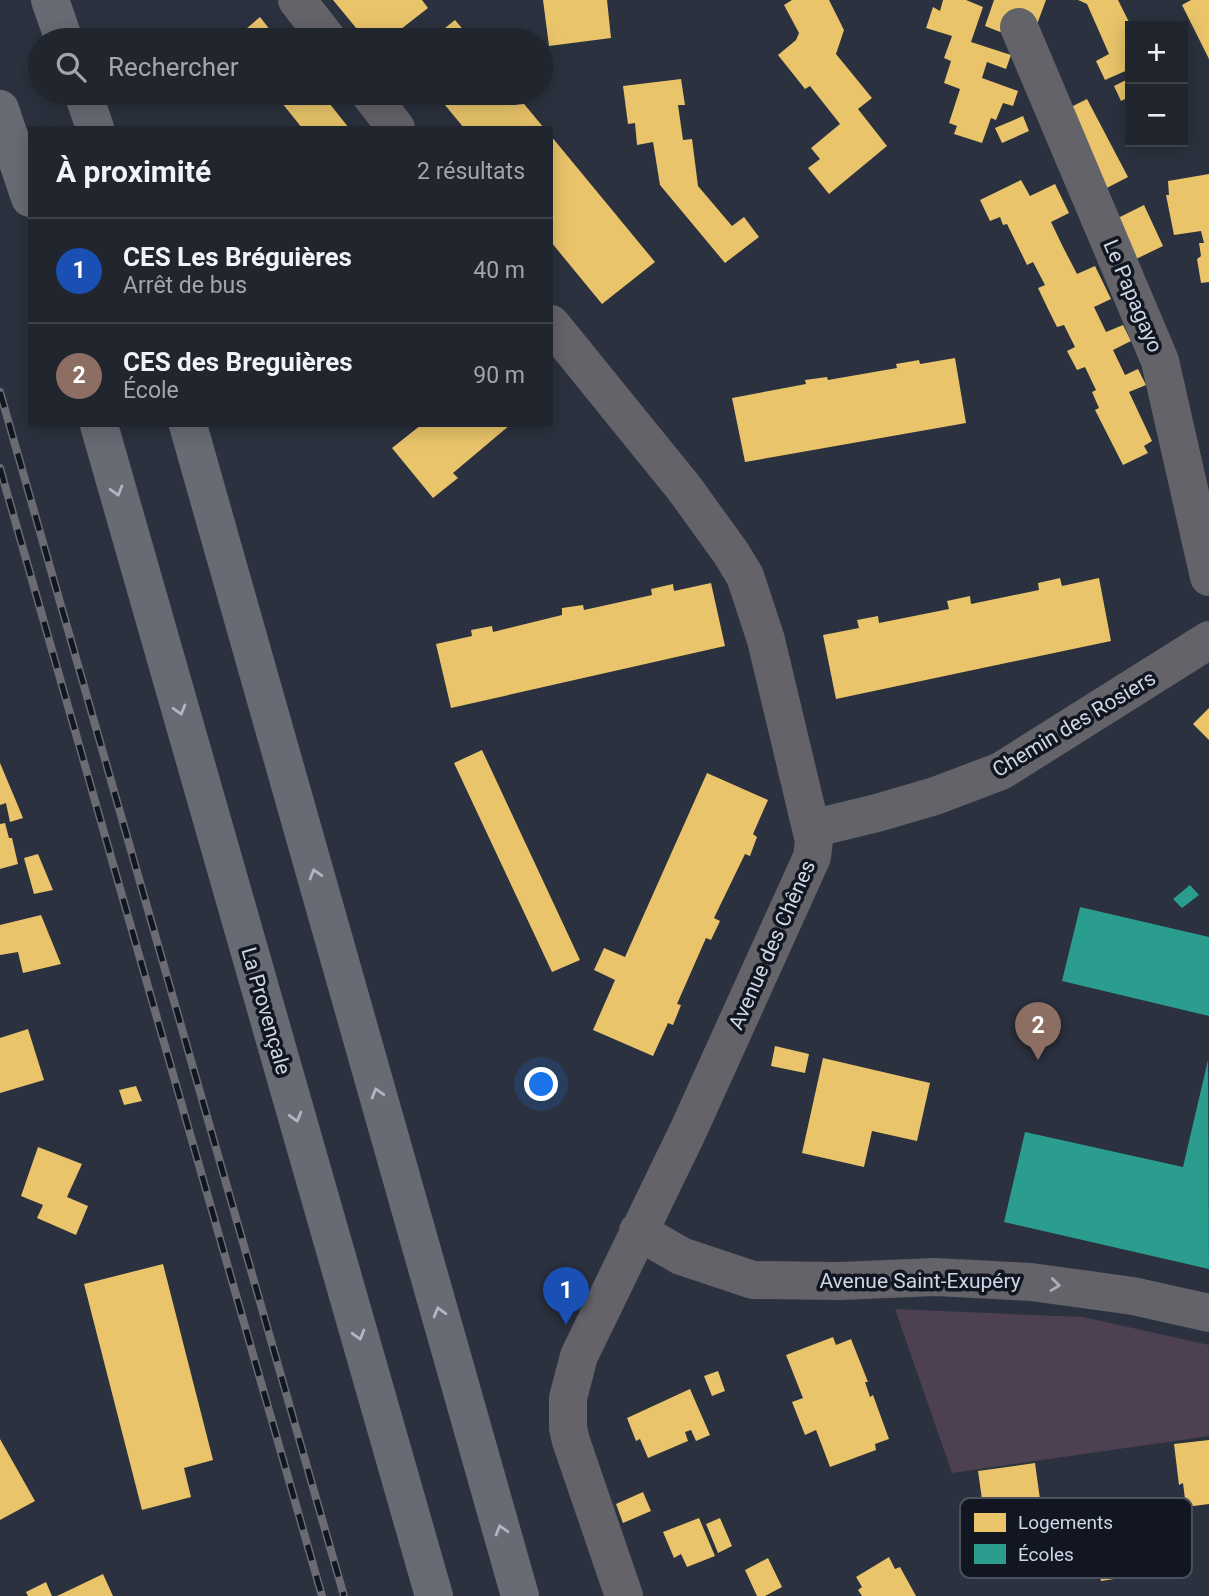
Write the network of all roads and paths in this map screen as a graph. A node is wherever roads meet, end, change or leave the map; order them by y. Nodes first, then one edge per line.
1 (50, 0) edge
2 (297, 0) edge
3 (1019, 27) dead end
4 (60, 28) edge
5 (319, 28) edge
6 (87, 105) edge
7 (378, 105) edge
8 (0, 109) edge
9 (95, 126) edge
10 (394, 126) edge
11 (28, 192) edge
12 (553, 326) edge
13 (100, 427) edge
14 (189, 427) edge
15 (1209, 577) edge
16 (1209, 640) edge
17 (811, 828) junction
18 (638, 1231) junction
19 (1209, 1313) edge
20 (433, 1596) edge
21 (520, 1596) edge
22 (624, 1596) edge

1 - 4 highway
2 - 5 street
3 - 15 street, Le Papagayo
6 - 9 highway
7 - 10 street
8 - 11 highway
12 - 17 street, Avenue des Chênes
13 -> 20 highway, La Provençale
21 -> 14 highway
16 - 17 street, Chemin des Rosiers
17 - 18 street, Avenue des Chênes
18 -> 19 street, Avenue Saint-Exupéry
18 - 22 street, Avenue des Chênes

